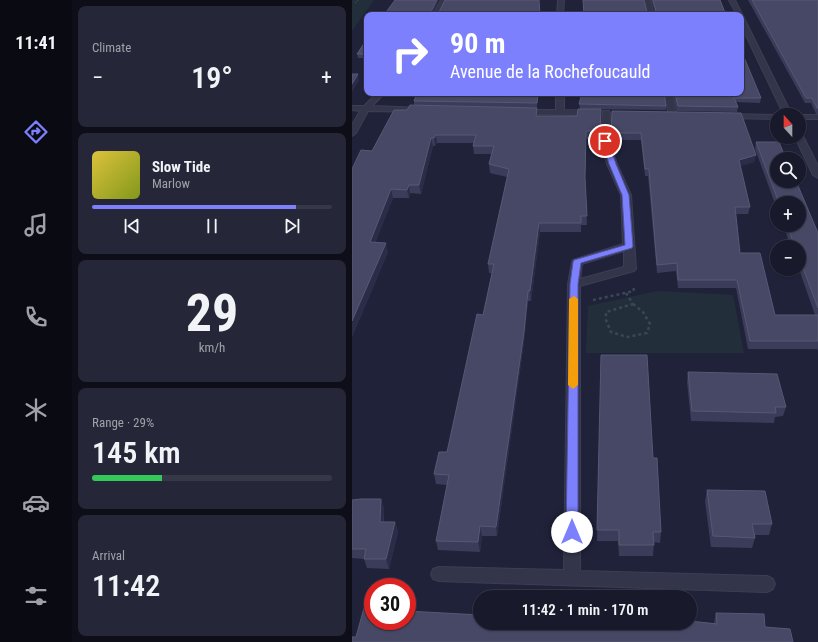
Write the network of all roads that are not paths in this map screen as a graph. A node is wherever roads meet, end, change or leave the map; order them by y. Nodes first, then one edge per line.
1 (444, 0) edge
2 (561, 0) edge
3 (647, 0) edge
4 (732, 0) edge
5 (437, 12) edge
6 (560, 12) edge
7 (650, 12) edge
8 (738, 12) edge
9 (744, 24) edge
10 (378, 96) edge
11 (560, 96) edge
12 (669, 96) edge
13 (352, 108) edge
14 (785, 108) edge
15 (365, 109) junction
16 (429, 110) edge
17 (509, 112) edge
18 (560, 113) junction
19 (674, 115) edge
20 (721, 116) edge
21 (770, 117) edge
22 (806, 117) edge
23 (818, 117) edge
24 (352, 133) edge
25 (803, 144) edge
26 (818, 175) edge
27 (629, 246) junction
28 (574, 284) junction
29 (439, 574) dead end
30 (572, 578) junction
31 (766, 584) dead end

1 - 5 street
2 - 6 street
3 - 7 street
4 - 8 street
9 - 14 street
10 - 15 street
11 - 18 street
12 - 19 street
13 - 15 street
15 - 16 street
15 - 24 street
17 - 18 street
18 - 27 street
20 - 21 street
22 - 23 street
25 - 26 street
27 - 28 street
27 - 28 street
28 - 30 street
29 - 30 street
30 - 31 street

